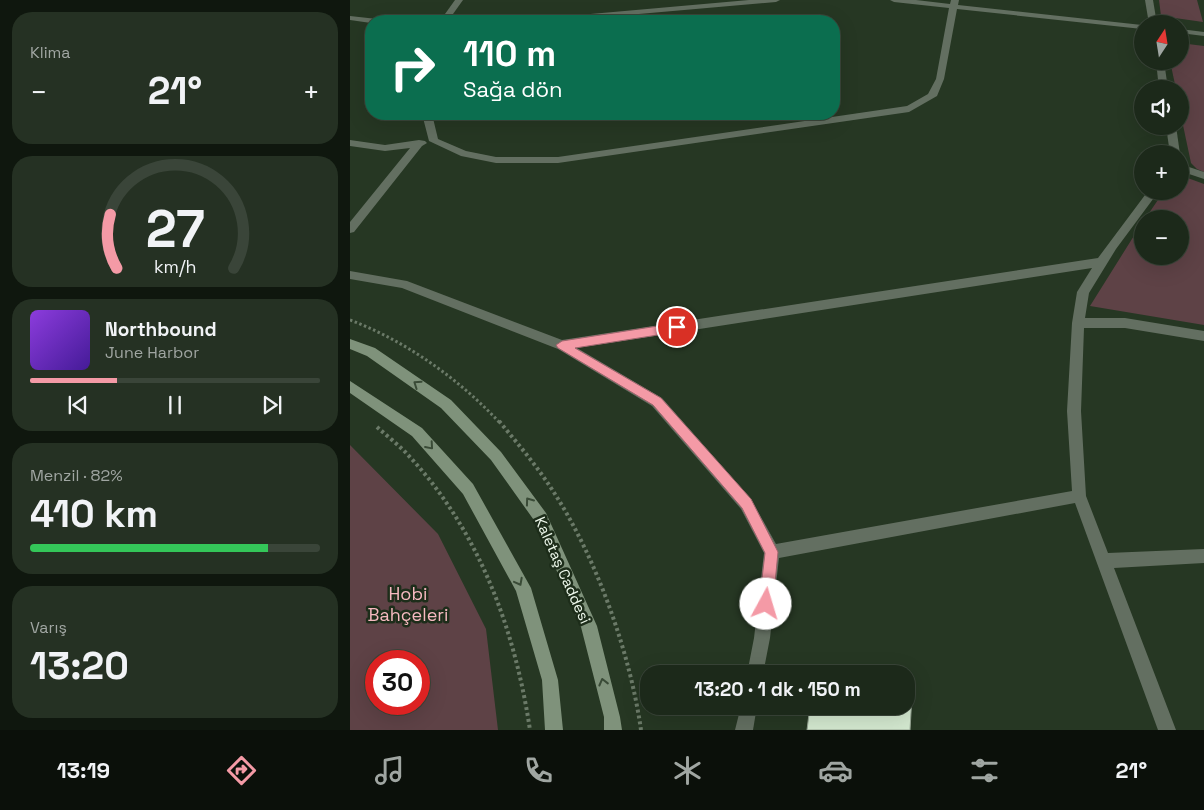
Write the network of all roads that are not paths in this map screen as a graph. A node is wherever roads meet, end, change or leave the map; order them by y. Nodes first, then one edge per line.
1 (459, 0) edge
2 (776, 0) edge
3 (894, 0) edge
4 (1149, 0) edge
5 (954, 4) edge
6 (448, 15) edge
7 (603, 15) edge
8 (1152, 15) edge
9 (350, 18) edge
10 (365, 20) edge
11 (1134, 26) edge
12 (1189, 32) edge
13 (1204, 34) edge
14 (840, 119) edge
15 (429, 120) edge
16 (833, 120) edge
17 (434, 141) junction
18 (350, 143) edge
19 (419, 143) junction
20 (1189, 170) edge
21 (1204, 176) edge
22 (1147, 200) edge
23 (350, 229) edge
24 (1102, 262) junction
25 (350, 275) edge
26 (1078, 323) junction
27 (1204, 336) edge
28 (350, 344) edge
29 (562, 345) junction
30 (350, 386) edge
31 (1079, 496) junction
32 (772, 552) junction
33 (1204, 556) edge
34 (1104, 560) junction
35 (757, 665) edge
36 (746, 715) edge
37 (554, 730) edge
38 (613, 730) edge
39 (744, 730) edge
40 (1167, 730) edge

1 - 6 street
2 - 7 street
3 - 5 street
4 - 8 street
5 - 11 street
5 - 14 street
9 - 10 street
12 - 13 street
15 - 17 street
16 - 17 street
17 - 19 street
18 - 19 street
19 - 23 street
20 - 21 street
22 - 24 street
24 - 26 street
24 - 29 street
25 - 29 street
26 - 27 street
26 - 31 street
38 -> 28 main road, Kaletaş Caddesi
29 - 32 street
30 -> 37 main road
31 - 32 street
31 - 34 street
32 - 35 street
33 - 34 street
34 - 40 street
36 - 39 street

